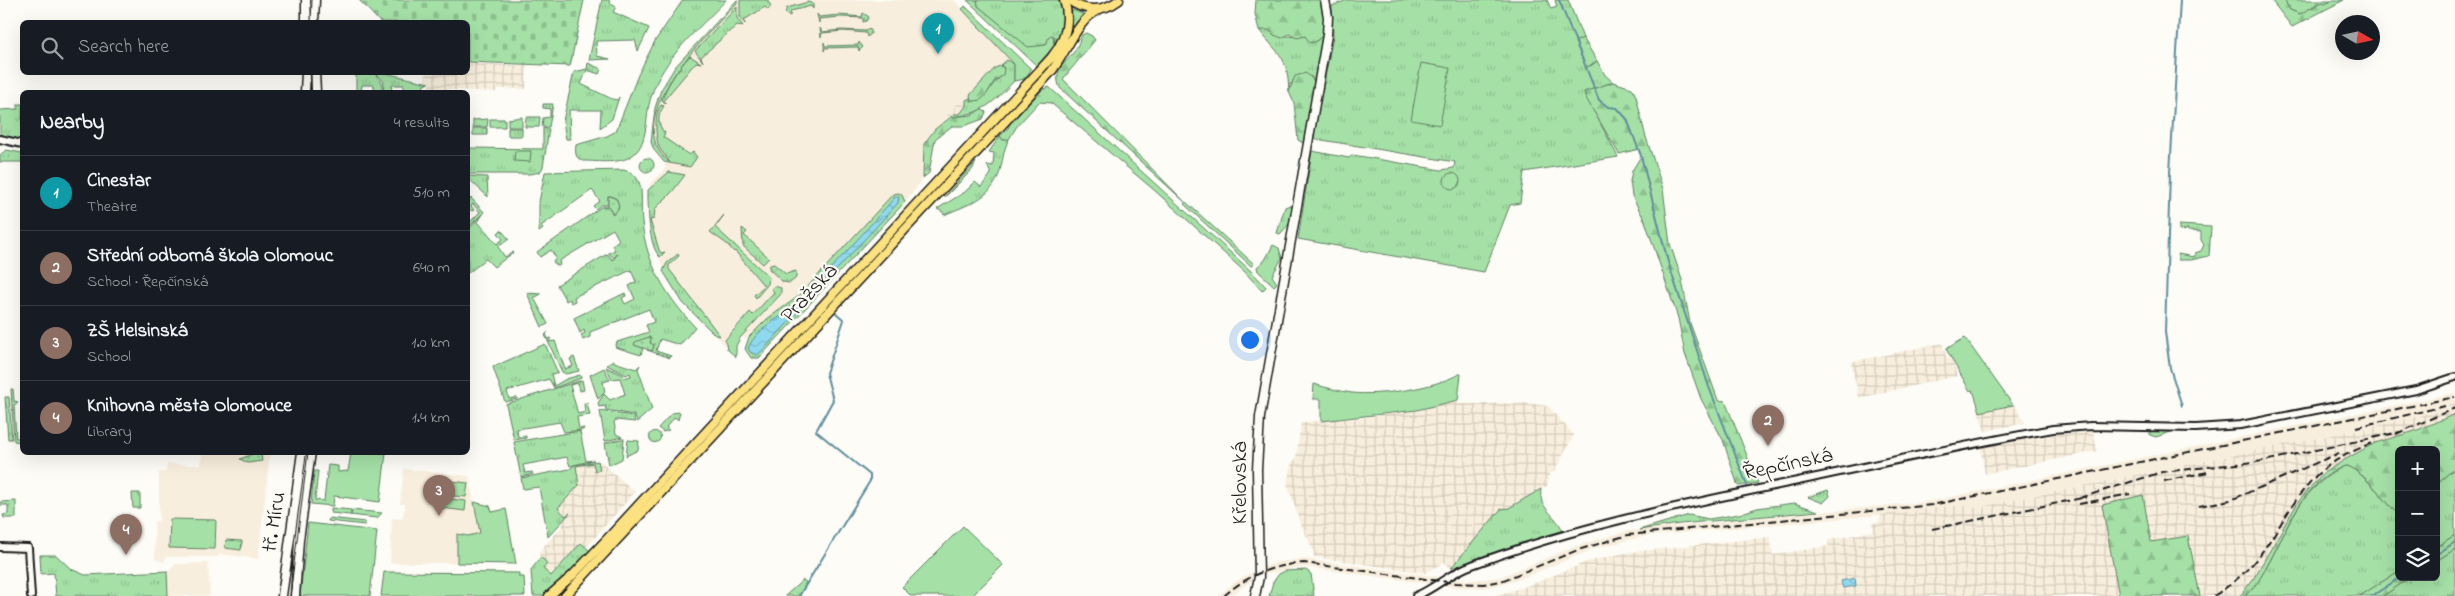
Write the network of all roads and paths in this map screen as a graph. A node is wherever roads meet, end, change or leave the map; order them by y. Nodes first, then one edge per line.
1 (306, 0) edge
2 (314, 0) edge
3 (1064, 0) edge
4 (1069, 0) edge
5 (1119, 0) edge
6 (1325, 0) edge
7 (1100, 8) junction
8 (306, 20) edge
9 (314, 20) edge
10 (306, 75) edge
11 (315, 75) edge
12 (306, 90) edge
13 (316, 90) edge
14 (0, 139) edge
15 (20, 144) edge
16 (2455, 377) edge
17 (302, 455) edge
18 (311, 455) edge
19 (0, 546) edge
20 (282, 594) edge
21 (31, 596) edge
22 (295, 596) edge
23 (549, 596) edge
24 (565, 596) edge
25 (1255, 596) edge
26 (1416, 596) edge

1 - 8 main road
2 - 9 main road
3 - 23 main road, Pražská
4 - 7 main road
5 - 7 main road, Pražská
6 - 25 main road, Křelovská
7 - 24 main road, Pražská
10 - 12 main road
11 - 13 main road
14 - 15 street
16 - 26 street, Řepčínská
17 - 20 main road, tř. Míru
18 - 22 main road, tř. Míru
19 - 21 street

